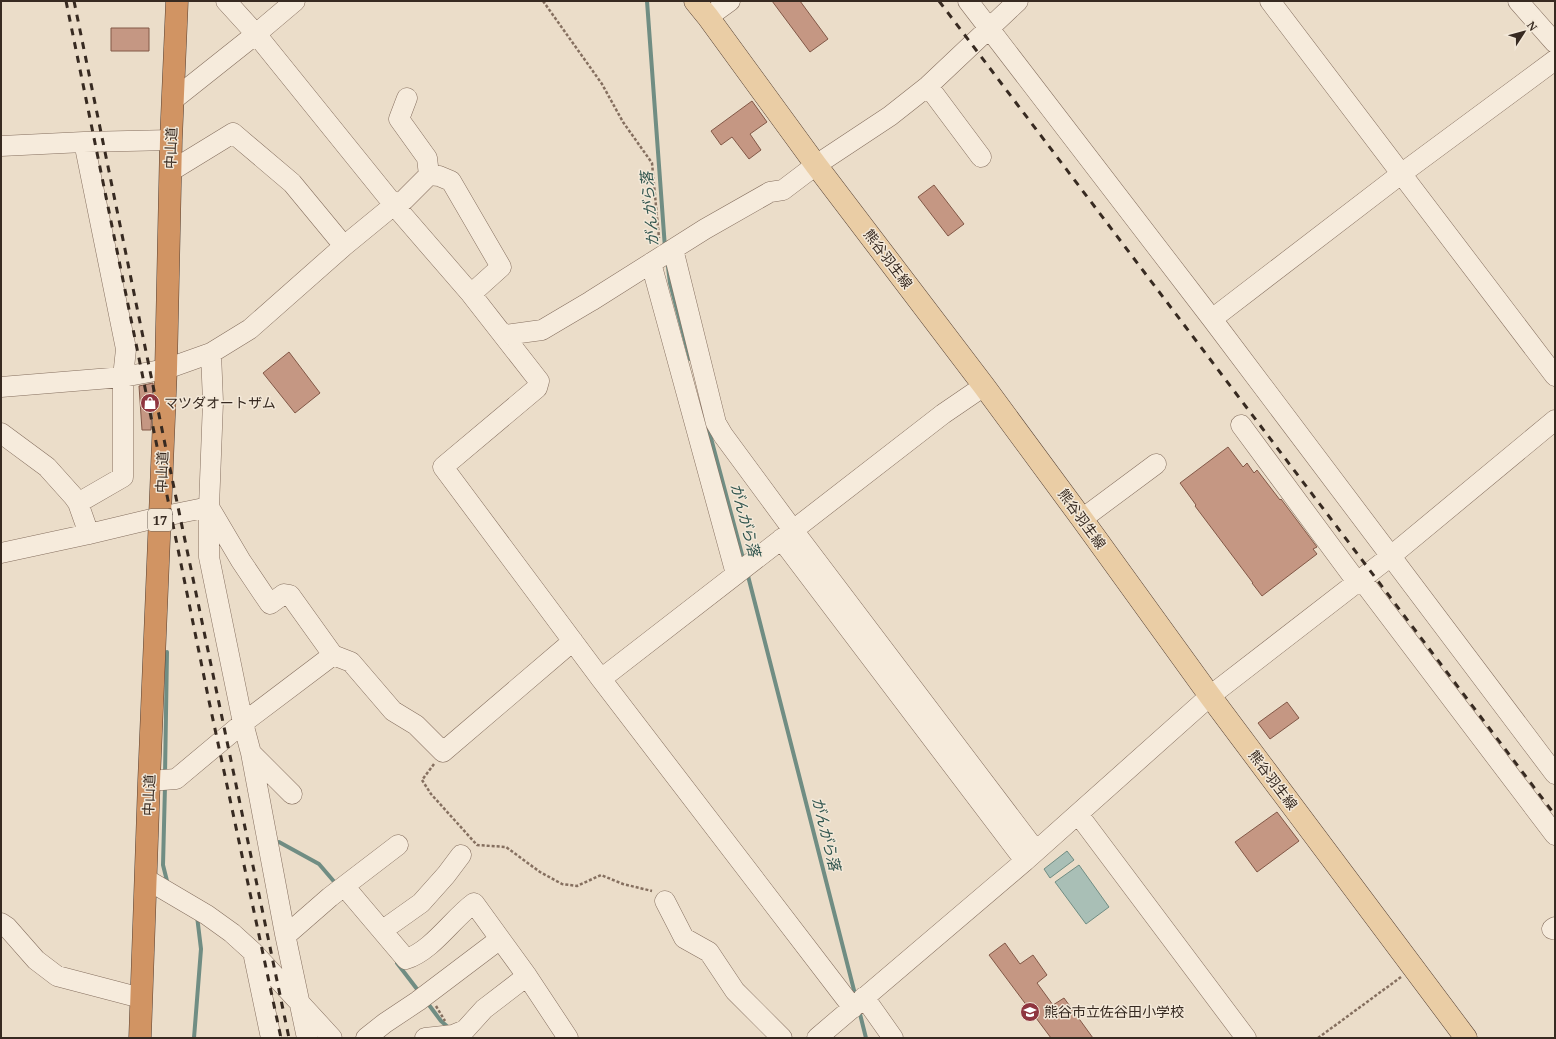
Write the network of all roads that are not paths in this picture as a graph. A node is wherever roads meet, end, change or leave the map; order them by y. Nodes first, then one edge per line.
1 (177, 1) edge
2 (226, 1) edge
3 (295, 1) edge
4 (730, 1) edge
5 (968, 1) edge
6 (1018, 1) edge
7 (1270, 1) edge
8 (1518, 1) edge
9 (702, 9) edge
10 (988, 28) junction
11 (256, 34) junction
12 (1555, 43) edge
13 (1555, 60) edge
14 (928, 86) junction
15 (407, 98) dead end
16 (173, 100) junction
17 (171, 140) junction
18 (84, 142) junction
19 (1, 146) edge
20 (981, 157) dead end
21 (816, 165) junction
22 (171, 171) junction
23 (1401, 174) junction
24 (429, 175) junction
25 (394, 205) junction
26 (344, 246) junction
27 (662, 256) junction
28 (471, 294) junction
29 (1212, 319) junction
30 (505, 336) junction
31 (211, 353) junction
32 (166, 369) junction
33 (1555, 376) edge
34 (123, 377) junction
35 (984, 386) junction
36 (1, 387) edge
37 (1555, 420) edge
38 (1241, 425) dead end
39 (707, 426) junction
40 (1, 433) edge
41 (1156, 464) dead end
42 (78, 503) junction
43 (209, 507) junction
44 (160, 517) junction
45 (1082, 519) junction
46 (90, 534) junction
47 (787, 535) junction
48 (1, 553) edge
49 (1391, 556) junction
50 (742, 570) junction
51 (1359, 580) junction
52 (573, 641) junction
53 (333, 655) junction
54 (601, 678) junction
55 (1210, 696) junction
56 (243, 723) junction
57 (251, 753) junction
58 (1555, 774) edge
59 (161, 780) junction
60 (292, 794) dead end
61 (1078, 814) junction
62 (1555, 835) edge
63 (398, 844) dead end
64 (461, 855) dead end
65 (1031, 856) junction
66 (146, 879) junction
67 (344, 887) junction
68 (665, 901) road end
69 (1, 923) edge
70 (383, 930) junction
71 (285, 934) junction
72 (500, 939) junction
73 (253, 952) junction
74 (527, 976) junction
75 (141, 998) junction
76 (300, 1003) junction
77 (858, 1003) junction
78 (458, 1035) edge
79 (140, 1038) edge
80 (271, 1038) edge
81 (307, 1038) edge
82 (332, 1038) edge
83 (366, 1038) edge
84 (425, 1038) edge
85 (568, 1038) edge
86 (782, 1038) edge
87 (817, 1038) edge
88 (874, 1038) edge
89 (893, 1038) edge
90 (1246, 1038) edge
91 (1466, 1038) edge

1 - 16 highway, 中山道 / 17
2 - 11 street
3 - 11 street
4 - 9 street
5 - 10 street
6 - 10 street
7 - 23 street
8 - 12 street
9 - 21 main road, 熊谷羽生線
10 - 14 street
10 - 29 street
11 - 16 street
11 - 25 street
13 - 23 street
14 - 20 street
14 - 21 street
15 - 24 street
16 - 17 highway, 中山道 / 17
17 - 18 street
17 - 22 highway, 中山道 / 17
18 - 19 street
18 - 34 street
21 - 27 street
21 - 35 main road, 熊谷羽生線
22 - 26 street
22 - 32 highway, 中山道 / 17
23 - 29 street
23 - 33 street
24 - 25 street
24 - 28 street
25 - 26 street
25 - 28 street
26 - 31 street
27 - 30 street
27 - 39 street
27 - 39 street
28 - 30 street
29 - 49 street
30 - 52 street
31 - 32 street
31 - 43 street
32 - 34 street
32 - 44 highway, 中山道 / 17
34 - 36 street
34 - 42 street
35 - 45 main road, 熊谷羽生線
35 - 47 street
37 - 49 street
38 - 51 street
39 - 47 street
39 - 50 street
40 - 42 street
41 - 45 street
42 - 46 street
43 - 44 street
43 - 53 street
43 - 56 street
44 - 46 street
44 - 59 highway, 中山道 / 17
45 - 55 main road, 熊谷羽生線
46 - 48 street
47 - 50 street
47 - 65 street
49 - 51 street
49 - 58 street
50 - 54 street
51 - 55 street
51 - 62 street
52 - 53 street
52 - 54 street
53 - 56 street
54 - 77 street
55 - 61 street
55 - 91 main road, 熊谷羽生線
56 - 57 street
56 - 59 street
57 - 60 street
57 - 71 street
59 - 66 highway, 中山道 / 17
61 - 65 street
61 - 90 street
63 - 67 street
64 - 70 street
65 - 77 street
66 - 73 street
66 - 75 highway, 中山道 / 17
67 - 70 street
67 - 71 street
68 - 86 street
69 - 75 street
70 - 72 street
71 - 76 street
72 - 74 street
72 - 83 street
73 - 76 street
73 - 80 street
74 - 78 street
74 - 85 street
75 - 79 highway, 中山道 / 17
76 - 81 street
76 - 82 street
77 - 87 street
77 - 88 street
77 - 89 street
78 - 84 street

